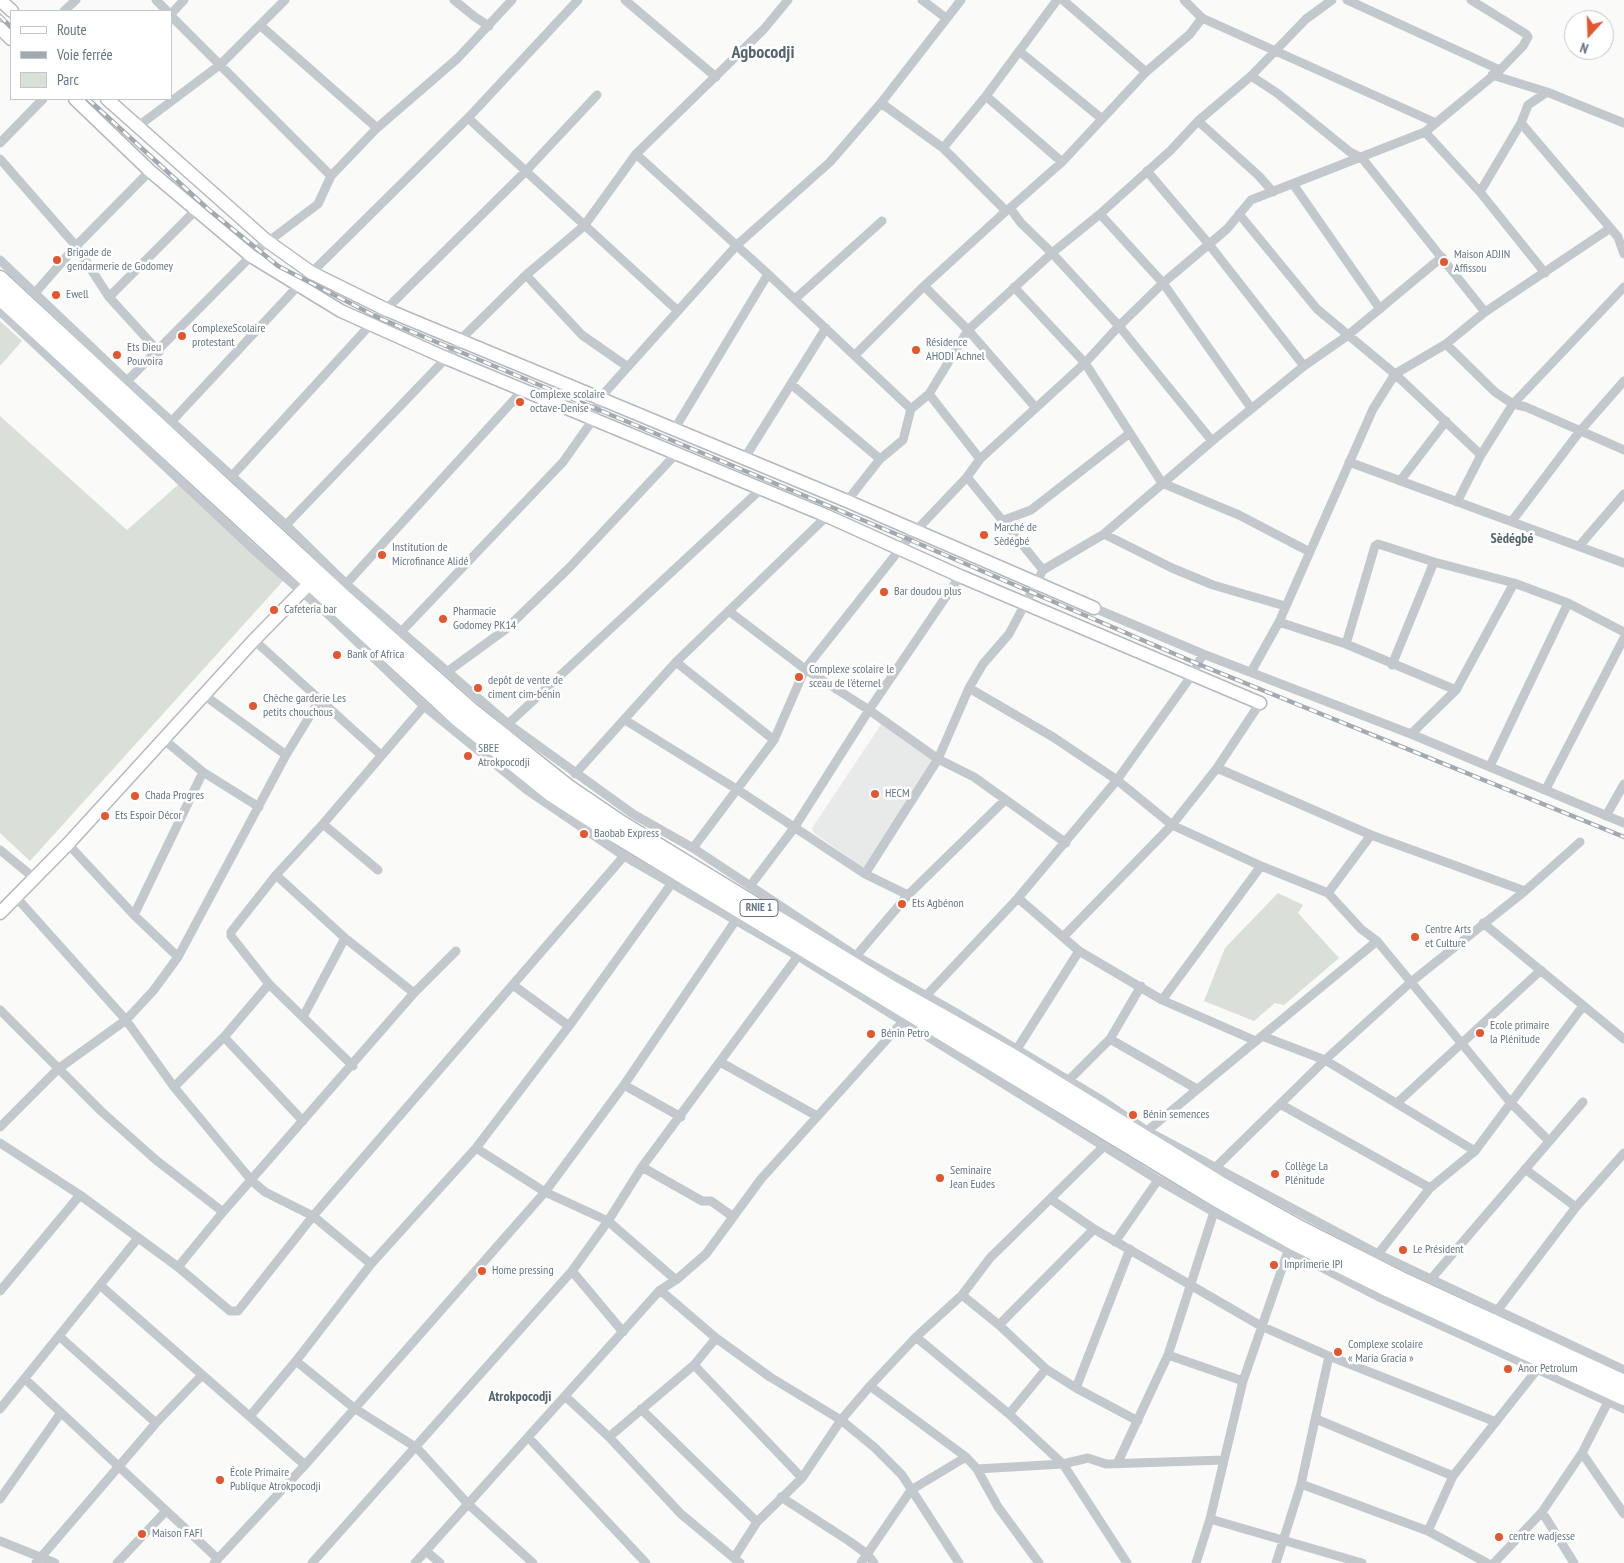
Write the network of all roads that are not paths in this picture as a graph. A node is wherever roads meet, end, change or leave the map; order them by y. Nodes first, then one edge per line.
1 (0, 0) edge
2 (76, 0) edge
3 (156, 0) edge
4 (184, 0) edge
5 (285, 0) edge
6 (454, 0) edge
7 (512, 0) edge
8 (578, 0) edge
9 (625, 0) edge
10 (788, 0) edge
11 (922, 0) edge
12 (961, 0) edge
13 (1057, 0) edge
14 (1063, 0) edge
15 (1184, 0) edge
16 (1332, 0) edge
17 (1346, 0) edge
18 (1471, 0) edge
19 (11, 10) edge
20 (65, 10) edge
21 (166, 10) edge
22 (172, 14) edge
23 (172, 16) edge
24 (946, 18) junction
25 (1202, 18) junction
26 (261, 26) junction
27 (489, 26) junction
28 (0, 28) edge
29 (10, 38) edge
30 (1019, 51) junction
31 (1273, 52) junction
32 (221, 64) junction
33 (1146, 72) junction
34 (1496, 72) junction
35 (1251, 76) junction
36 (716, 77) junction
37 (1548, 92) junction
38 (596, 95) dead end
39 (986, 96) junction
40 (42, 100) edge
41 (76, 100) edge
42 (107, 100) edge
43 (881, 103) junction
44 (468, 118) junction
45 (1101, 118) junction
46 (1198, 121) junction
47 (1436, 123) junction
48 (1521, 123) junction
49 (1624, 123) edge
50 (137, 127) junction
51 (377, 128) junction
52 (1425, 132) junction
53 (0, 143) edge
54 (943, 148) junction
55 (636, 154) junction
56 (1362, 158) junction
57 (0, 160) edge
58 (1062, 162) junction
59 (150, 171) junction
60 (1147, 171) junction
61 (525, 172) junction
62 (331, 176) junction
63 (1293, 184) junction
64 (1273, 192) junction
65 (1480, 192) junction
66 (196, 210) junction
67 (1008, 210) junction
68 (1100, 214) junction
69 (1239, 214) junction
70 (882, 221) dead end
71 (584, 226) junction
72 (1609, 229) junction
73 (1621, 236) edge
74 (268, 241) junction
75 (1208, 243) junction
76 (736, 245) junction
77 (76, 246) junction
78 (1052, 253) junction
79 (1624, 254) edge
80 (251, 256) junction
81 (1442, 257) junction
82 (0, 260) edge
83 (312, 273) junction
84 (1545, 273) junction
85 (768, 274) junction
86 (526, 275) junction
87 (0, 280) edge
88 (1163, 283) junction
89 (298, 286) junction
90 (924, 286) junction
91 (1014, 287) junction
92 (1624, 287) edge
93 (35, 293) junction
94 (0, 297) edge
95 (109, 297) junction
96 (795, 299) junction
97 (387, 310) junction
98 (1380, 310) junction
99 (0, 311) edge
100 (678, 311) junction
101 (1485, 312) junction
102 (371, 324) junction
103 (1119, 326) junction
104 (826, 328) junction
105 (968, 330) junction
106 (1347, 336) junction
107 (460, 340) junction
108 (1446, 344) junction
109 (159, 352) junction
110 (855, 355) junction
111 (446, 358) junction
112 (1085, 364) junction
113 (1304, 366) junction
114 (628, 367) junction
115 (1395, 374) junction
116 (127, 381) junction
117 (1624, 381) edge
118 (791, 384) junction
119 (523, 390) junction
120 (929, 394) junction
121 (599, 399) junction
122 (1512, 404) junction
123 (1036, 408) junction
124 (1251, 408) junction
125 (911, 409) junction
126 (592, 420) junction
127 (172, 421) junction
128 (1446, 421) junction
129 (674, 430) junction
130 (1580, 431) junction
131 (1130, 433) junction
132 (1212, 441) junction
133 (1624, 450) edge
134 (676, 454) junction
135 (1481, 455) junction
136 (744, 459) junction
137 (880, 459) junction
138 (980, 459) junction
139 (1349, 462) junction
140 (232, 476) junction
141 (967, 476) junction
142 (1400, 481) junction
143 (1162, 483) junction
144 (761, 489) junction
145 (1624, 494) edge
146 (847, 501) junction
147 (1457, 502) junction
148 (827, 516) junction
149 (1004, 520) junction
150 (1512, 521) junction
151 (286, 525) junction
152 (915, 531) junction
153 (1104, 534) junction
154 (1580, 545) junction
155 (900, 549) junction
156 (1308, 551) junction
157 (1434, 562) junction
158 (1624, 563) edge
159 (1043, 570) junction
160 (960, 576) junction
161 (1037, 583) junction
162 (1514, 583) junction
163 (346, 584) junction
164 (306, 587) junction
165 (1025, 603) junction
166 (1568, 603) junction
167 (1285, 606) junction
168 (1094, 608) joint
169 (730, 612) junction
170 (1278, 622) junction
171 (401, 632) junction
172 (1624, 632) edge
173 (1624, 638) edge
174 (254, 640) junction
175 (1346, 644) junction
176 (1203, 654) junction
177 (676, 662) junction
178 (1392, 664) junction
179 (805, 669) junction
180 (447, 672) junction
181 (1251, 672) junction
182 (1192, 675) junction
183 (969, 688) junction
184 (1456, 690) junction
185 (204, 695) junction
186 (319, 701) junction
187 (1260, 703) joint
188 (424, 706) junction
189 (869, 710) junction
190 (625, 720) junction
191 (508, 724) junction
192 (1411, 734) junction
193 (163, 740) junction
194 (774, 740) junction
195 (286, 755) junction
196 (381, 755) junction
197 (938, 760) junction
198 (1490, 766) junction
199 (1217, 768) junction
200 (203, 772) junction
201 (576, 774) junction
202 (1117, 780) junction
203 (1624, 784) edge
204 (1546, 789) junction
205 (738, 790) junction
206 (1005, 800) junction
207 (259, 807) junction
208 (1606, 816) junction
209 (1624, 823) edge
210 (323, 824) junction
211 (1172, 825) junction
212 (794, 828) junction
213 (1371, 835) junction
214 (1580, 842) dead end
215 (1066, 843) junction
216 (68, 844) junction
217 (693, 848) junction
218 (0, 850) edge
219 (624, 856) junction
220 (1261, 866) junction
221 (378, 870) dead end
222 (865, 874) junction
223 (276, 875) junction
224 (33, 877) junction
225 (672, 882) junction
226 (750, 886) junction
227 (1525, 891) junction
228 (1328, 893) junction
229 (15, 896) junction
230 (908, 896) junction
231 (1018, 898) junction
232 (0, 913) edge
233 (134, 914) junction
234 (736, 920) junction
235 (1483, 922) junction
236 (1064, 936) junction
237 (345, 938) junction
238 (1377, 941) junction
239 (456, 951) dead end
240 (1079, 951) junction
241 (178, 956) junction
242 (798, 956) junction
243 (856, 956) junction
244 (1541, 970) junction
245 (1412, 982) junction
246 (269, 984) junction
247 (513, 985) junction
248 (1141, 986) junction
249 (414, 993) junction
250 (1162, 1000) junction
251 (1584, 1006) junction
252 (914, 1008) junction
253 (0, 1010) edge
254 (304, 1015) junction
255 (126, 1020) junction
256 (3, 1021) edge
257 (569, 1026) junction
258 (224, 1037) junction
259 (1110, 1038) junction
260 (1259, 1038) junction
261 (1624, 1039) edge
262 (1461, 1042) junction
263 (1017, 1049) junction
264 (1325, 1060) junction
265 (720, 1062) junction
266 (353, 1066) junction
267 (58, 1069) junction
268 (1069, 1080) junction
269 (624, 1085) junction
270 (174, 1087) junction
271 (1198, 1089) junction
272 (1510, 1102) junction
273 (1583, 1102) dead end
274 (1397, 1103) junction
275 (1280, 1104) junction
276 (817, 1116) junction
277 (681, 1117) junction
278 (303, 1121) junction
279 (0, 1127) edge
280 (1147, 1131) junction
281 (1549, 1141) junction
282 (0, 1143) edge
283 (1104, 1146) junction
284 (476, 1148) junction
285 (1475, 1151) junction
286 (1624, 1153) edge
287 (642, 1167) junction
288 (1216, 1167) junction
289 (1525, 1169) junction
290 (1158, 1180) junction
291 (252, 1181) junction
292 (1430, 1188) junction
293 (544, 1192) junction
294 (80, 1195) junction
295 (1052, 1200) junction
296 (1576, 1207) junction
297 (223, 1212) junction
298 (1214, 1212) junction
299 (313, 1216) junction
300 (732, 1216) junction
301 (608, 1221) junction
302 (1094, 1229) junction
303 (138, 1238) junction
304 (1115, 1242) junction
305 (1130, 1249) junction
306 (1288, 1251) junction
307 (1378, 1254) junction
308 (371, 1264) junction
309 (178, 1268) junction
310 (572, 1271) junction
311 (1431, 1279) junction
312 (676, 1280) junction
313 (101, 1286) junction
314 (1189, 1286) junction
315 (660, 1290) junction
316 (0, 1291) edge
317 (962, 1294) junction
318 (1497, 1311) junction
319 (998, 1325) junction
320 (1261, 1326) junction
321 (623, 1332) junction
322 (59, 1336) junction
323 (916, 1337) junction
324 (716, 1338) junction
325 (1168, 1355) junction
326 (1329, 1356) junction
327 (296, 1361) junction
328 (694, 1365) junction
329 (1046, 1369) junction
330 (1624, 1370) edge
331 (1536, 1371) junction
332 (202, 1375) junction
333 (25, 1379) junction
334 (1242, 1382) junction
335 (1624, 1383) edge
336 (870, 1386) junction
337 (1076, 1388) junction
338 (565, 1396) junction
339 (1624, 1398) edge
340 (1608, 1402) junction
341 (354, 1408) junction
342 (0, 1409) edge
343 (641, 1409) junction
344 (1624, 1409) edge
345 (60, 1414) junction
346 (1009, 1414) junction
347 (250, 1416) junction
348 (1316, 1419) junction
349 (841, 1420) junction
350 (1138, 1421) junction
351 (1496, 1422) junction
352 (156, 1423) junction
353 (609, 1437) junction
354 (528, 1438) junction
355 (417, 1448) junction
356 (1582, 1453) junction
357 (966, 1458) junction
358 (1224, 1460) junction
359 (1063, 1464) junction
360 (1117, 1464) junction
361 (305, 1465) junction
362 (119, 1467) junction
363 (977, 1469) junction
364 (1453, 1476) junction
365 (802, 1478) junction
366 (1301, 1484) junction
367 (911, 1490) junction
368 (780, 1498) junction
369 (0, 1499) edge
370 (468, 1504) junction
371 (165, 1512) junction
372 (1542, 1512) junction
373 (1624, 1514) edge
374 (1210, 1519) junction
375 (757, 1522) junction
376 (1428, 1531) junction
377 (1283, 1539) junction
378 (0, 1541) edge
379 (426, 1551) junction
380 (867, 1554) junction
381 (38, 1560) edge
382 (737, 1560) edge
383 (216, 1561) edge
384 (55, 1563) edge
385 (117, 1563) edge
386 (312, 1563) edge
387 (415, 1563) edge
388 (440, 1563) edge
389 (533, 1563) edge
390 (646, 1563) edge
391 (861, 1563) edge
392 (874, 1563) edge
393 (959, 1563) edge
394 (1039, 1563) edge
395 (1127, 1563) edge
396 (1196, 1563) edge
397 (1276, 1563) edge
398 (1362, 1563) edge
399 (1486, 1563) edge
400 (1494, 1563) edge
401 (1574, 1563) edge

1 - 19 main road
2 - 20 street
3 - 21 street
4 - 22 street
5 - 26 street
6 - 27 street
7 - 27 street
8 - 44 street
9 - 36 street
10 - 36 street
11 - 24 street
12 - 24 street
13 - 30 street
14 - 33 street
15 - 25 street
16 - 31 street
17 - 34 street
18 - 34 street
23 - 32 street
24 - 43 street
25 - 31 street
25 - 33 street
26 - 32 street
26 - 51 street
27 - 51 street
28 - 29 main road
30 - 39 street
30 - 45 street
31 - 35 street
31 - 47 street
32 - 50 street
32 - 62 street
33 - 45 street
34 - 37 street
34 - 47 street
35 - 46 street
35 - 56 street
36 - 55 street
37 - 48 street
37 - 49 street
38 - 61 street
39 - 54 street
39 - 58 street
40 - 53 street
41 - 59 main road
42 - 50 main road
43 - 54 street
43 - 76 street
44 - 61 street
44 - 83 street
45 - 58 street
46 - 60 street
46 - 64 street
47 - 52 street
48 - 65 street
48 - 72 street
50 - 74 main road
51 - 62 street
52 - 56 street
52 - 65 street
54 - 67 street
55 - 71 street
55 - 76 street
56 - 63 street
56 - 81 street
57 - 77 street
58 - 67 street
59 - 66 main road
59 - 77 street
60 - 68 street
60 - 75 street
61 - 71 street
61 - 97 street
62 - 74 street
63 - 64 street
63 - 98 street
64 - 69 street
65 - 84 street
66 - 80 main road
66 - 95 street
67 - 78 street
67 - 90 street
68 - 78 street
68 - 88 street
69 - 75 street
69 - 106 street
70 - 96 street
71 - 86 street
71 - 100 street
72 - 73 street
72 - 84 street
73 - 79 street
74 - 80 street
74 - 83 main road
75 - 88 street
75 - 113 street
76 - 85 street
76 - 100 street
77 - 93 street
77 - 95 street
78 - 91 street
78 - 103 street
80 - 89 main road
80 - 109 street
81 - 98 street
81 - 101 street
82 - 93 street
83 - 89 street
83 - 97 main road
84 - 101 street
85 - 96 street
85 - 129 street
86 - 107 street
86 - 114 street
87 - 252 highway, RNIE 1
88 - 103 street
88 - 124 street
89 - 102 main road
89 - 127 street
90 - 105 street
90 - 110 street
91 - 105 street
91 - 112 street
92 - 122 street
93 - 116 street
94 - 164 highway, RNIE 1
95 - 109 street
96 - 104 street
97 - 102 street
97 - 107 main road
98 - 106 street
99 - 164 street
100 - 114 street
101 - 108 street
102 - 111 main road
102 - 140 street
103 - 112 street
103 - 132 street
104 - 110 street
104 - 118 street
105 - 120 street
105 - 123 street
106 - 113 street
106 - 115 street
107 - 111 street
107 - 121 main road
108 - 115 street
108 - 122 street
109 - 116 street
110 - 125 street
111 - 119 main road
111 - 151 street
112 - 123 street
112 - 131 street
113 - 124 street
114 - 121 street
115 - 128 street
115 - 139 street
116 - 127 street
117 - 130 street
118 - 136 street
118 - 137 street
119 - 126 main road
119 - 163 street
120 - 125 street
120 - 138 street
121 - 126 street
121 - 129 main road
122 - 130 street
122 - 135 street
123 - 138 street
124 - 132 street
125 - 137 street
126 - 134 main road
126 - 171 street
127 - 140 street
128 - 135 street
128 - 142 street
129 - 136 main road
130 - 133 street
130 - 150 street
131 - 143 street
131 - 149 street
132 - 143 street
134 - 144 main road
134 - 180 street
135 - 147 street
136 - 146 main road
137 - 146 street
138 - 141 street
139 - 142 street
139 - 156 street
140 - 151 street
141 - 149 street
141 - 152 street
142 - 147 street
143 - 153 street
143 - 156 street
144 - 148 main road
144 - 191 street
145 - 154 street
146 - 152 main road
147 - 150 street
148 - 155 main road
148 - 169 street
149 - 159 street
150 - 154 street
151 - 163 street
152 - 155 street
152 - 161 main road
153 - 159 street
153 - 167 street
154 - 158 street
155 - 160 main road
155 - 179 street
156 - 167 street
157 - 162 street
157 - 175 street
157 - 178 street
159 - 161 street
160 - 165 main road
160 - 189 street
161 - 165 street
161 - 168 main road
162 - 166 street
162 - 184 street
163 - 171 street
164 - 174 main road
164 - 188 street
164 - 252 highway, RNIE 1
165 - 182 main road
165 - 183 street
166 - 172 street
166 - 198 street
167 - 170 street
168 - 176 street
169 - 177 street
169 - 179 street
170 - 175 street
170 - 181 street
171 - 180 street
173 - 204 street
174 - 185 main road
174 - 186 street
175 - 178 street
176 - 181 street
176 - 182 street
177 - 190 street
177 - 194 street
178 - 184 street
179 - 189 street
179 - 194 street
180 - 191 street
181 - 192 street
182 - 187 main road
182 - 202 street
183 - 197 street
183 - 202 street
184 - 192 street
185 - 193 main road
185 - 195 street
186 - 195 street
186 - 196 street
187 - 199 street
188 - 196 street
188 - 219 street
189 - 197 street
189 - 212 street
190 - 201 street
190 - 205 street
191 - 201 street
192 - 198 street
193 - 200 street
193 - 216 main road
194 - 205 street
195 - 207 street
196 - 210 street
197 - 206 street
197 - 222 street
198 - 204 street
199 - 211 street
199 - 213 street
200 - 207 street
200 - 233 street
201 - 217 street
202 - 211 street
202 - 215 street
203 - 208 street
204 - 208 street
205 - 212 street
205 - 217 street
206 - 215 street
206 - 230 street
207 - 241 street
208 - 209 street
210 - 221 street
210 - 223 street
211 - 220 street
211 - 236 street
212 - 222 street
212 - 226 street
213 - 227 street
213 - 228 street
214 - 227 street
215 - 231 street
216 - 224 main road
216 - 233 street
217 - 226 street
218 - 224 street
219 - 225 street
219 - 247 street
220 - 228 street
220 - 250 street
222 - 230 street
223 - 237 street
223 - 246 street
224 - 229 main road
225 - 234 street
225 - 257 street
226 - 243 street
227 - 235 street
228 - 238 street
229 - 232 main road
229 - 255 street
230 - 243 street
231 - 236 street
231 - 252 street
233 - 241 street
234 - 242 street
234 - 269 street
235 - 244 street
235 - 245 street
236 - 240 street
237 - 249 street
237 - 254 street
238 - 245 street
238 - 260 street
239 - 249 street
240 - 248 street
240 - 263 street
241 - 255 street
242 - 252 street
242 - 265 street
243 - 252 street
244 - 251 street
244 - 262 street
245 - 262 street
245 - 264 street
246 - 254 street
246 - 258 street
247 - 257 street
247 - 299 street
248 - 250 street
248 - 259 street
249 - 266 street
250 - 260 street
251 - 261 street
251 - 272 street
252 - 263 street
252 - 276 street
252 - 283 street
252 - 335 highway, RNIE 1
252 - 339 highway, RNIE 1
253 - 256 street
254 - 266 street
255 - 267 street
255 - 270 street
256 - 267 street
257 - 284 street
258 - 270 street
258 - 278 street
259 - 268 street
259 - 271 street
260 - 264 street
260 - 271 street
262 - 272 street
262 - 274 street
263 - 268 street
264 - 274 street
264 - 275 street
265 - 276 street
265 - 277 street
266 - 278 street
267 - 279 street
267 - 297 street
268 - 280 street
269 - 277 street
269 - 293 street
270 - 291 street
271 - 280 street
272 - 281 street
272 - 285 street
273 - 281 street
274 - 285 street
275 - 288 street
275 - 292 street
276 - 300 street
277 - 287 street
278 - 291 street
280 - 288 street
281 - 289 street
282 - 294 street
283 - 290 street
283 - 295 street
284 - 293 street
284 - 308 street
285 - 292 street
286 - 296 street
287 - 300 street
287 - 301 street
288 - 307 street
289 - 296 street
289 - 311 street
290 - 298 street
290 - 304 street
291 - 297 street
291 - 299 street
292 - 307 street
293 - 301 street
293 - 341 street
294 - 303 street
294 - 316 street
295 - 302 street
295 - 317 street
296 - 318 street
297 - 309 street
298 - 306 street
298 - 314 street
299 - 308 street
299 - 309 street
300 - 312 street
301 - 310 street
301 - 312 street
302 - 304 street
302 - 319 street
303 - 309 street
303 - 313 street
304 - 305 street
305 - 314 street
305 - 337 street
306 - 320 street
306 - 331 street
307 - 311 street
308 - 327 street
310 - 321 street
310 - 355 street
311 - 318 street
312 - 315 street
313 - 322 street
313 - 332 street
314 - 320 street
314 - 325 street
315 - 321 street
315 - 324 street
317 - 319 street
317 - 323 street
318 - 330 street
319 - 329 street
320 - 326 street
320 - 334 street
321 - 338 street
322 - 333 street
322 - 352 street
323 - 336 street
323 - 346 street
324 - 328 street
324 - 349 street
325 - 334 street
325 - 350 street
326 - 348 street
326 - 351 street
327 - 341 street
327 - 347 street
328 - 343 street
328 - 365 street
329 - 337 street
329 - 346 street
331 - 340 street
331 - 351 street
332 - 347 street
332 - 352 street
333 - 342 street
333 - 345 street
334 - 358 street
336 - 349 street
336 - 357 street
337 - 350 street
338 - 353 street
338 - 354 street
340 - 344 street
340 - 356 street
341 - 355 street
341 - 361 street
343 - 353 street
343 - 375 street
345 - 362 street
345 - 369 street
346 - 359 street
347 - 361 street
348 - 364 street
348 - 366 street
349 - 365 street
349 - 367 street
350 - 360 street
351 - 364 street
352 - 362 street
353 - 382 street
354 - 370 street
354 - 390 street
355 - 370 street
355 - 386 street
356 - 372 street
356 - 373 street
357 - 363 street
357 - 367 street
358 - 360 street
358 - 374 street
359 - 360 street
359 - 363 street
359 - 395 street
361 - 383 street
362 - 371 street
362 - 381 street
363 - 394 street
364 - 376 street
365 - 368 street
366 - 376 street
366 - 377 street
367 - 380 street
367 - 393 street
368 - 375 street
368 - 380 street
370 - 379 street
370 - 389 street
371 - 383 street
371 - 385 street
372 - 400 street
372 - 401 street
374 - 377 street
374 - 396 street
375 - 382 street
376 - 399 street
377 - 397 street
377 - 398 street
378 - 381 street
379 - 387 street
379 - 388 street
380 - 391 street
380 - 392 street
381 - 384 street

